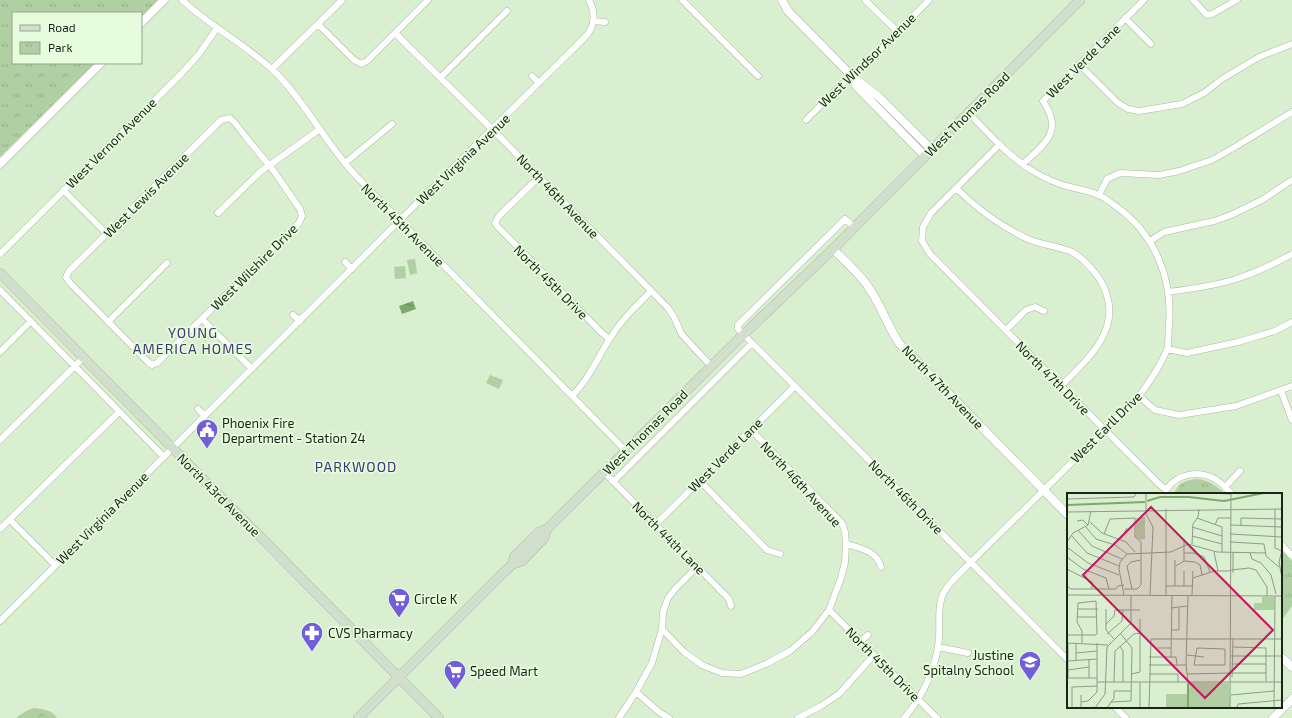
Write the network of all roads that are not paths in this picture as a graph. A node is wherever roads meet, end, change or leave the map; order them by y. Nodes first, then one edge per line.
1 (164, 0) edge
2 (182, 0) edge
3 (342, 0) edge
4 (428, 0) edge
5 (589, 0) edge
6 (682, 0) edge
7 (782, 0) edge
8 (865, 0) edge
9 (929, 0) edge
10 (1080, 0) edge
11 (1144, 0) edge
12 (1193, 0) edge
13 (1237, 0) edge
14 (507, 11) dead end
15 (1125, 18) junction
16 (593, 21) junction
17 (142, 22) edge
18 (605, 22) dead end
19 (318, 24) junction
20 (217, 28) junction
21 (897, 31) junction
22 (395, 33) junction
23 (1151, 44) dead end
24 (1292, 44) edge
25 (100, 64) edge
26 (1080, 64) junction
27 (272, 69) junction
28 (532, 76) dead end
29 (758, 76) dead end
30 (852, 76) junction
31 (441, 77) junction
32 (539, 83) junction
33 (968, 112) junction
34 (1292, 112) edge
35 (806, 120) dead end
36 (392, 124) dead end
37 (320, 129) junction
38 (493, 130) junction
39 (1000, 144) junction
40 (928, 152) junction
41 (344, 163) junction
42 (0, 164) edge
43 (1023, 164) junction
44 (269, 165) junction
45 (539, 177) junction
46 (1292, 180) edge
47 (956, 188) junction
48 (63, 190) junction
49 (1099, 195) junction
50 (218, 213) dead end
51 (400, 220) junction
52 (854, 227) junction
53 (107, 234) junction
54 (1150, 241) junction
55 (833, 249) junction
56 (0, 254) edge
57 (1292, 254) edge
58 (345, 262) dead end
59 (167, 263) dead end
60 (352, 269) junction
61 (0, 273) edge
62 (0, 290) edge
63 (651, 290) junction
64 (1168, 292) junction
65 (1044, 311) dead end
66 (293, 315) dead end
67 (202, 319) junction
68 (31, 321) junction
69 (300, 321) junction
70 (108, 322) junction
71 (1292, 322) edge
72 (1006, 330) junction
73 (743, 334) junction
74 (610, 339) junction
75 (752, 343) junction
76 (1167, 349) junction
77 (0, 352) edge
78 (84, 357) junction
79 (74, 366) junction
80 (711, 366) junction
81 (252, 370) junction
82 (795, 386) junction
83 (1061, 386) junction
84 (1292, 386) edge
85 (1281, 391) junction
86 (572, 396) junction
87 (1139, 396) junction
88 (198, 409) dead end
89 (119, 412) junction
90 (205, 416) junction
91 (1292, 420) edge
92 (751, 430) junction
93 (1104, 430) junction
94 (0, 440) edge
95 (172, 448) junction
96 (626, 451) junction
97 (164, 457) junction
98 (1240, 471) dead end
99 (604, 472) junction
100 (700, 480) junction
101 (613, 482) junction
102 (1224, 487) junction
103 (1044, 490) junction
104 (1231, 493) edge
105 (1067, 514) edge
106 (10, 520) junction
107 (656, 524) junction
108 (0, 529) edge
109 (846, 544) junction
110 (1282, 545) edge
111 (780, 554) dead end
112 (1292, 556) edge
113 (971, 562) junction
114 (55, 565) junction
115 (697, 566) junction
116 (882, 567) dead end
117 (731, 606) dead end
118 (829, 610) junction
119 (0, 621) edge
120 (662, 629) junction
121 (868, 635) dead end
122 (861, 641) junction
123 (938, 647) junction
124 (968, 653) dead end
125 (874, 656) junction
126 (1282, 658) edge
127 (1067, 659) edge
128 (1292, 667) edge
129 (399, 678) junction
130 (636, 692) junction
131 (1292, 699) edge
132 (918, 700) junction
133 (1116, 708) edge
134 (358, 718) edge
135 (439, 718) edge
136 (619, 718) edge
137 (669, 718) edge
138 (798, 718) edge
139 (904, 718) edge
140 (936, 718) edge
141 (1126, 718) edge
142 (1273, 718) edge

1 - 17 street
2 - 20 street, North 45th Avenue
3 - 19 street
4 - 22 street
5 - 16 street
6 - 29 street
7 - 30 street
8 - 21 street
9 - 21 street, West Windsor Avenue
10 - 33 main road, West Thomas Road
11 - 15 street, West Verde Lane
12 - 13 street
14 - 31 street
15 - 23 street
15 - 26 street, West Verde Lane
16 - 18 street
16 - 32 street, West Virginia Avenue
19 - 22 street
19 - 27 street
20 - 27 street, North 45th Avenue
20 - 48 street, West Vernon Avenue
21 - 30 street, West Windsor Avenue
22 - 31 street, North 46th Avenue
24 - 26 street
25 - 42 street
26 - 43 street, West Verde Lane
27 - 37 street, North 45th Avenue
28 - 32 street
30 - 35 street, West Windsor Avenue
30 - 40 street
31 - 38 street, North 46th Avenue
32 - 38 street, West Virginia Avenue
33 - 39 street, West Earll Drive
33 - 40 main road, West Thomas Road
34 - 49 street
36 - 41 street
37 - 41 street, North 45th Avenue
37 - 44 street
38 - 45 street, North 46th Avenue
38 - 51 street, West Virginia Avenue
39 - 43 street, West Earll Drive
39 - 47 street
40 - 52 main road, West Thomas Road
41 - 51 street, North 45th Avenue
43 - 49 street, West Earll Drive
44 - 50 street
44 - 53 street, West Lewis Avenue
44 - 67 street, West Wilshire Drive
45 - 63 street, North 46th Avenue
45 - 74 street, North 45th Drive
46 - 54 street
47 - 72 street, North 47th Drive
47 - 83 street
48 - 53 street
48 - 56 street, West Vernon Avenue
49 - 54 street, West Earll Drive
51 - 60 street, West Virginia Avenue
51 - 86 street, North 45th Avenue
52 - 55 main road, West Thomas Road
52 - 73 street
53 - 70 street, West Lewis Avenue
54 - 64 street, West Earll Drive
55 - 73 main road, West Thomas Road
55 - 103 street, North 47th Avenue
57 - 64 street
58 - 60 street
59 - 70 street
60 - 69 street, West Virginia Avenue
61 - 78 main road, North 43rd Avenue
62 - 68 street, North 43rd Avenue
63 - 74 street
63 - 80 street, North 46th Avenue
64 - 76 street, West Earll Drive
65 - 72 street
66 - 69 street
67 - 70 street, West Wilshire Drive
67 - 81 street
68 - 77 street
68 - 79 street, North 43rd Avenue
69 - 81 street, West Virginia Avenue
71 - 76 street
72 - 83 street, North 47th Drive
73 - 75 street, North 46th Drive
73 - 80 main road, West Thomas Road
74 - 86 street
75 - 82 street, North 46th Drive
75 - 101 street, West Thomas Road
76 - 87 street, West Earll Drive
78 - 79 street
78 - 95 main road, North 43rd Avenue
79 - 89 street, North 43rd Avenue
79 - 94 street
80 - 96 main road, West Thomas Road
81 - 90 street, West Virginia Avenue
82 - 92 street, West Verde Lane
82 - 113 street, North 46th Drive
83 - 93 street, North 47th Drive
84 - 85 street
85 - 87 street
85 - 91 street
86 - 96 street, North 45th Avenue
87 - 93 street, West Earll Drive
88 - 90 street
89 - 97 street, North 43rd Avenue
89 - 106 street
90 - 95 street, West Virginia Avenue
92 - 100 street, West Verde Lane
92 - 109 street, North 46th Avenue
93 - 102 street, North 47th Drive
93 - 103 street, West Earll Drive
95 - 97 street, West Virginia Avenue
95 - 129 main road, North 43rd Avenue
96 - 99 main road, West Thomas Road
97 - 114 street, West Virginia Avenue
98 - 102 street
99 - 101 street, North 44th Lane
99 - 129 main road, West Thomas Road
100 - 107 street, West Verde Lane
100 - 111 street
101 - 107 street, North 44th Lane
102 - 104 street, North 47th Drive
103 - 105 street, North 47th Avenue
103 - 113 street, West Earll Drive
106 - 108 street
106 - 114 street
107 - 115 street, North 44th Lane
109 - 116 street, North 46th Avenue
109 - 118 street
110 - 112 street
113 - 123 street, West Earll Drive
113 - 127 street, North 46th Drive
114 - 119 street, West Virginia Avenue
115 - 117 street, North 44th Lane
115 - 120 street
118 - 120 street
118 - 122 street, North 45th Drive
120 - 130 street
121 - 122 street
122 - 125 street, North 45th Drive
123 - 124 street
123 - 132 street, West Earll Drive
125 - 132 street, North 45th Drive
125 - 138 street
126 - 128 street
129 - 134 main road, West Thomas Road
129 - 135 main road, North 43rd Avenue
130 - 136 street
130 - 137 street
131 - 142 street
132 - 139 street, West Earll Drive
132 - 140 street, North 45th Drive
133 - 141 street

